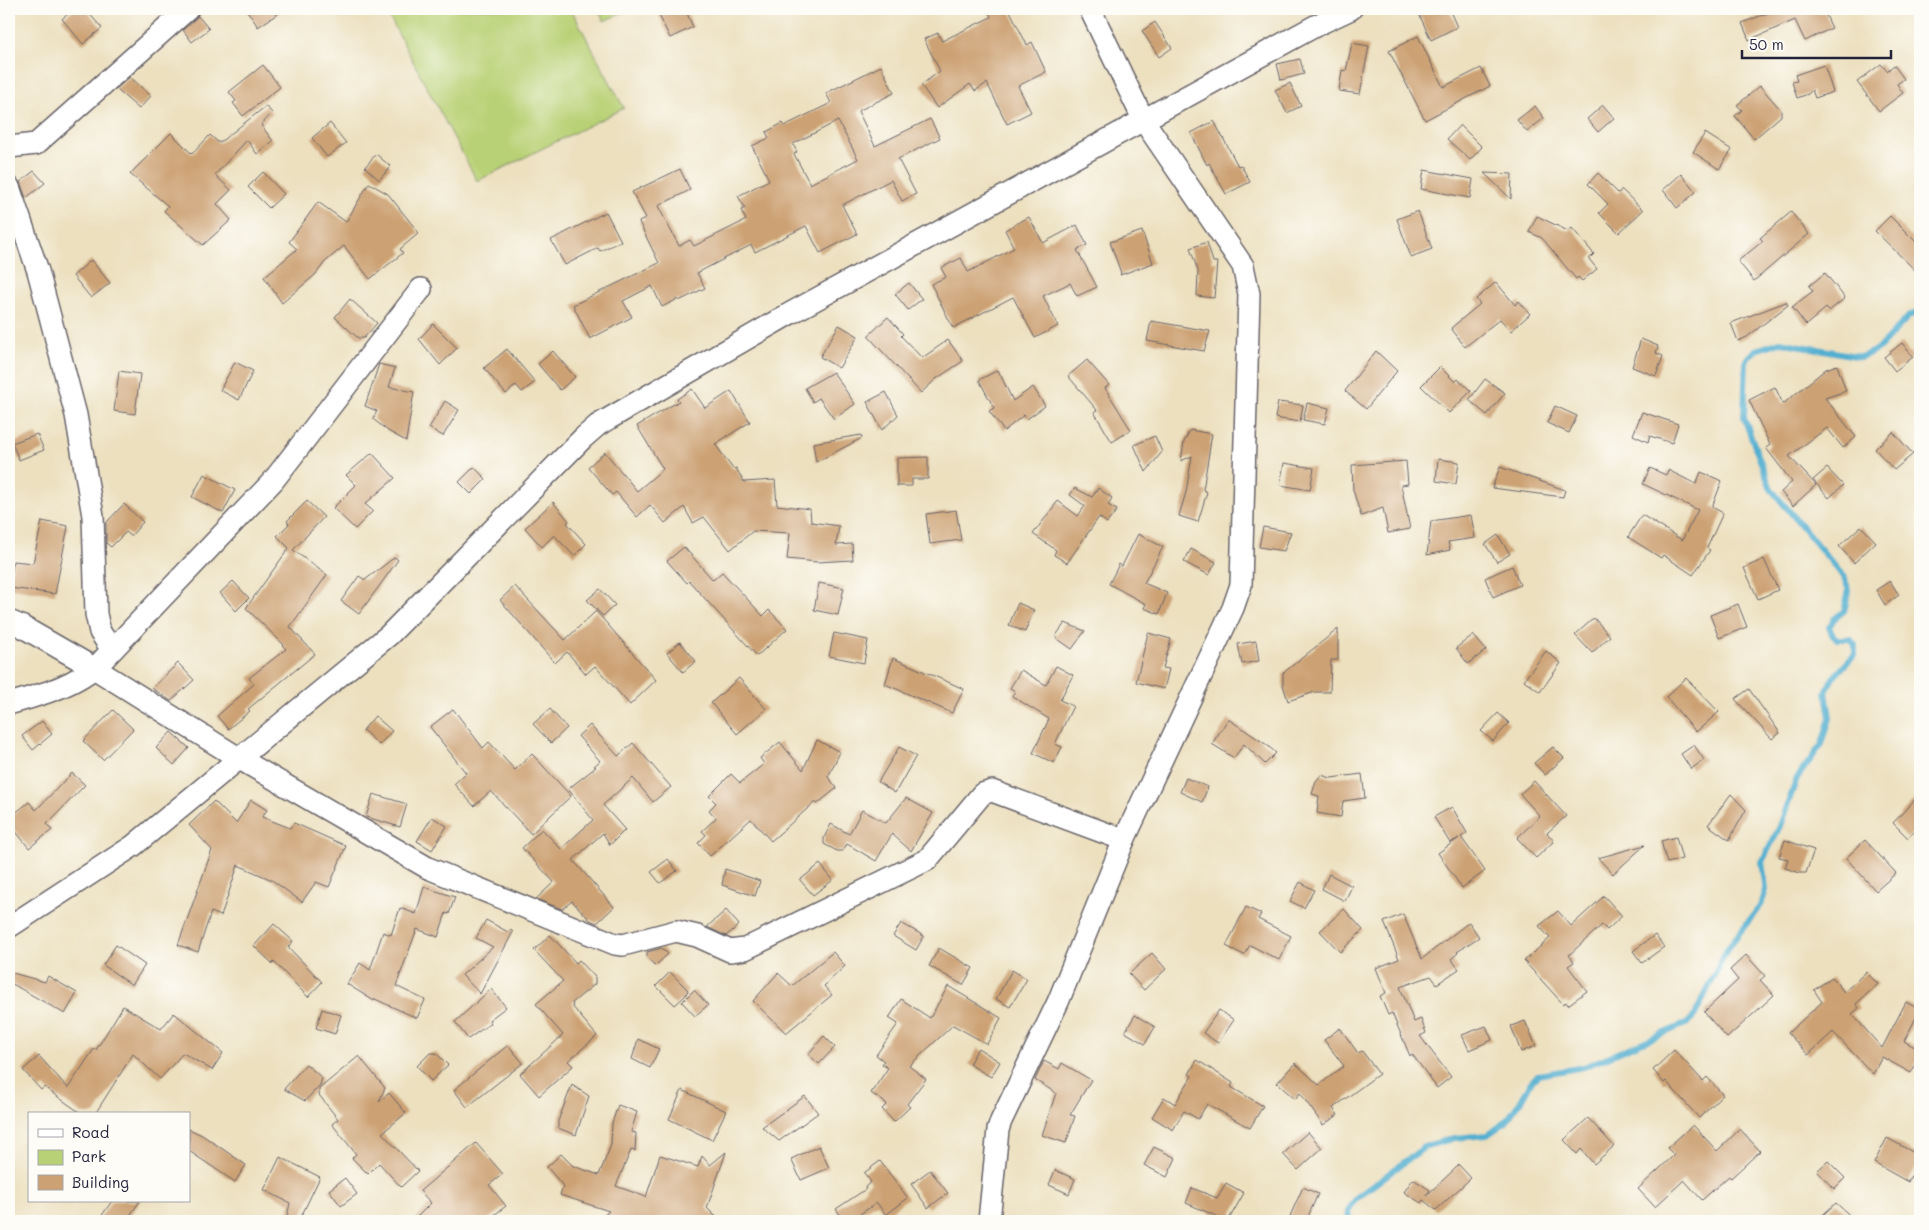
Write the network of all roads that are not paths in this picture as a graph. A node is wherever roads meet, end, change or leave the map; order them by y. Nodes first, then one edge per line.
1 (188, 9) edge
2 (1090, 9) edge
3 (1351, 9) edge
4 (1315, 17) edge
5 (1144, 121) junction
6 (9, 147) edge
7 (9, 187) edge
8 (421, 289) dead end
9 (9, 621) edge
10 (112, 650) junction
11 (94, 668) junction
12 (9, 704) edge
13 (240, 759) junction
14 (1124, 840) junction
15 (9, 927) edge
16 (989, 1221) edge

1 - 6 street
2 - 5 street
3 - 4 street
4 - 5 street
5 - 13 street
5 - 14 street
7 - 10 street
8 - 10 street
9 - 11 street
10 - 11 street
11 - 12 street
11 - 13 street
13 - 14 street
13 - 15 street
14 - 16 street

